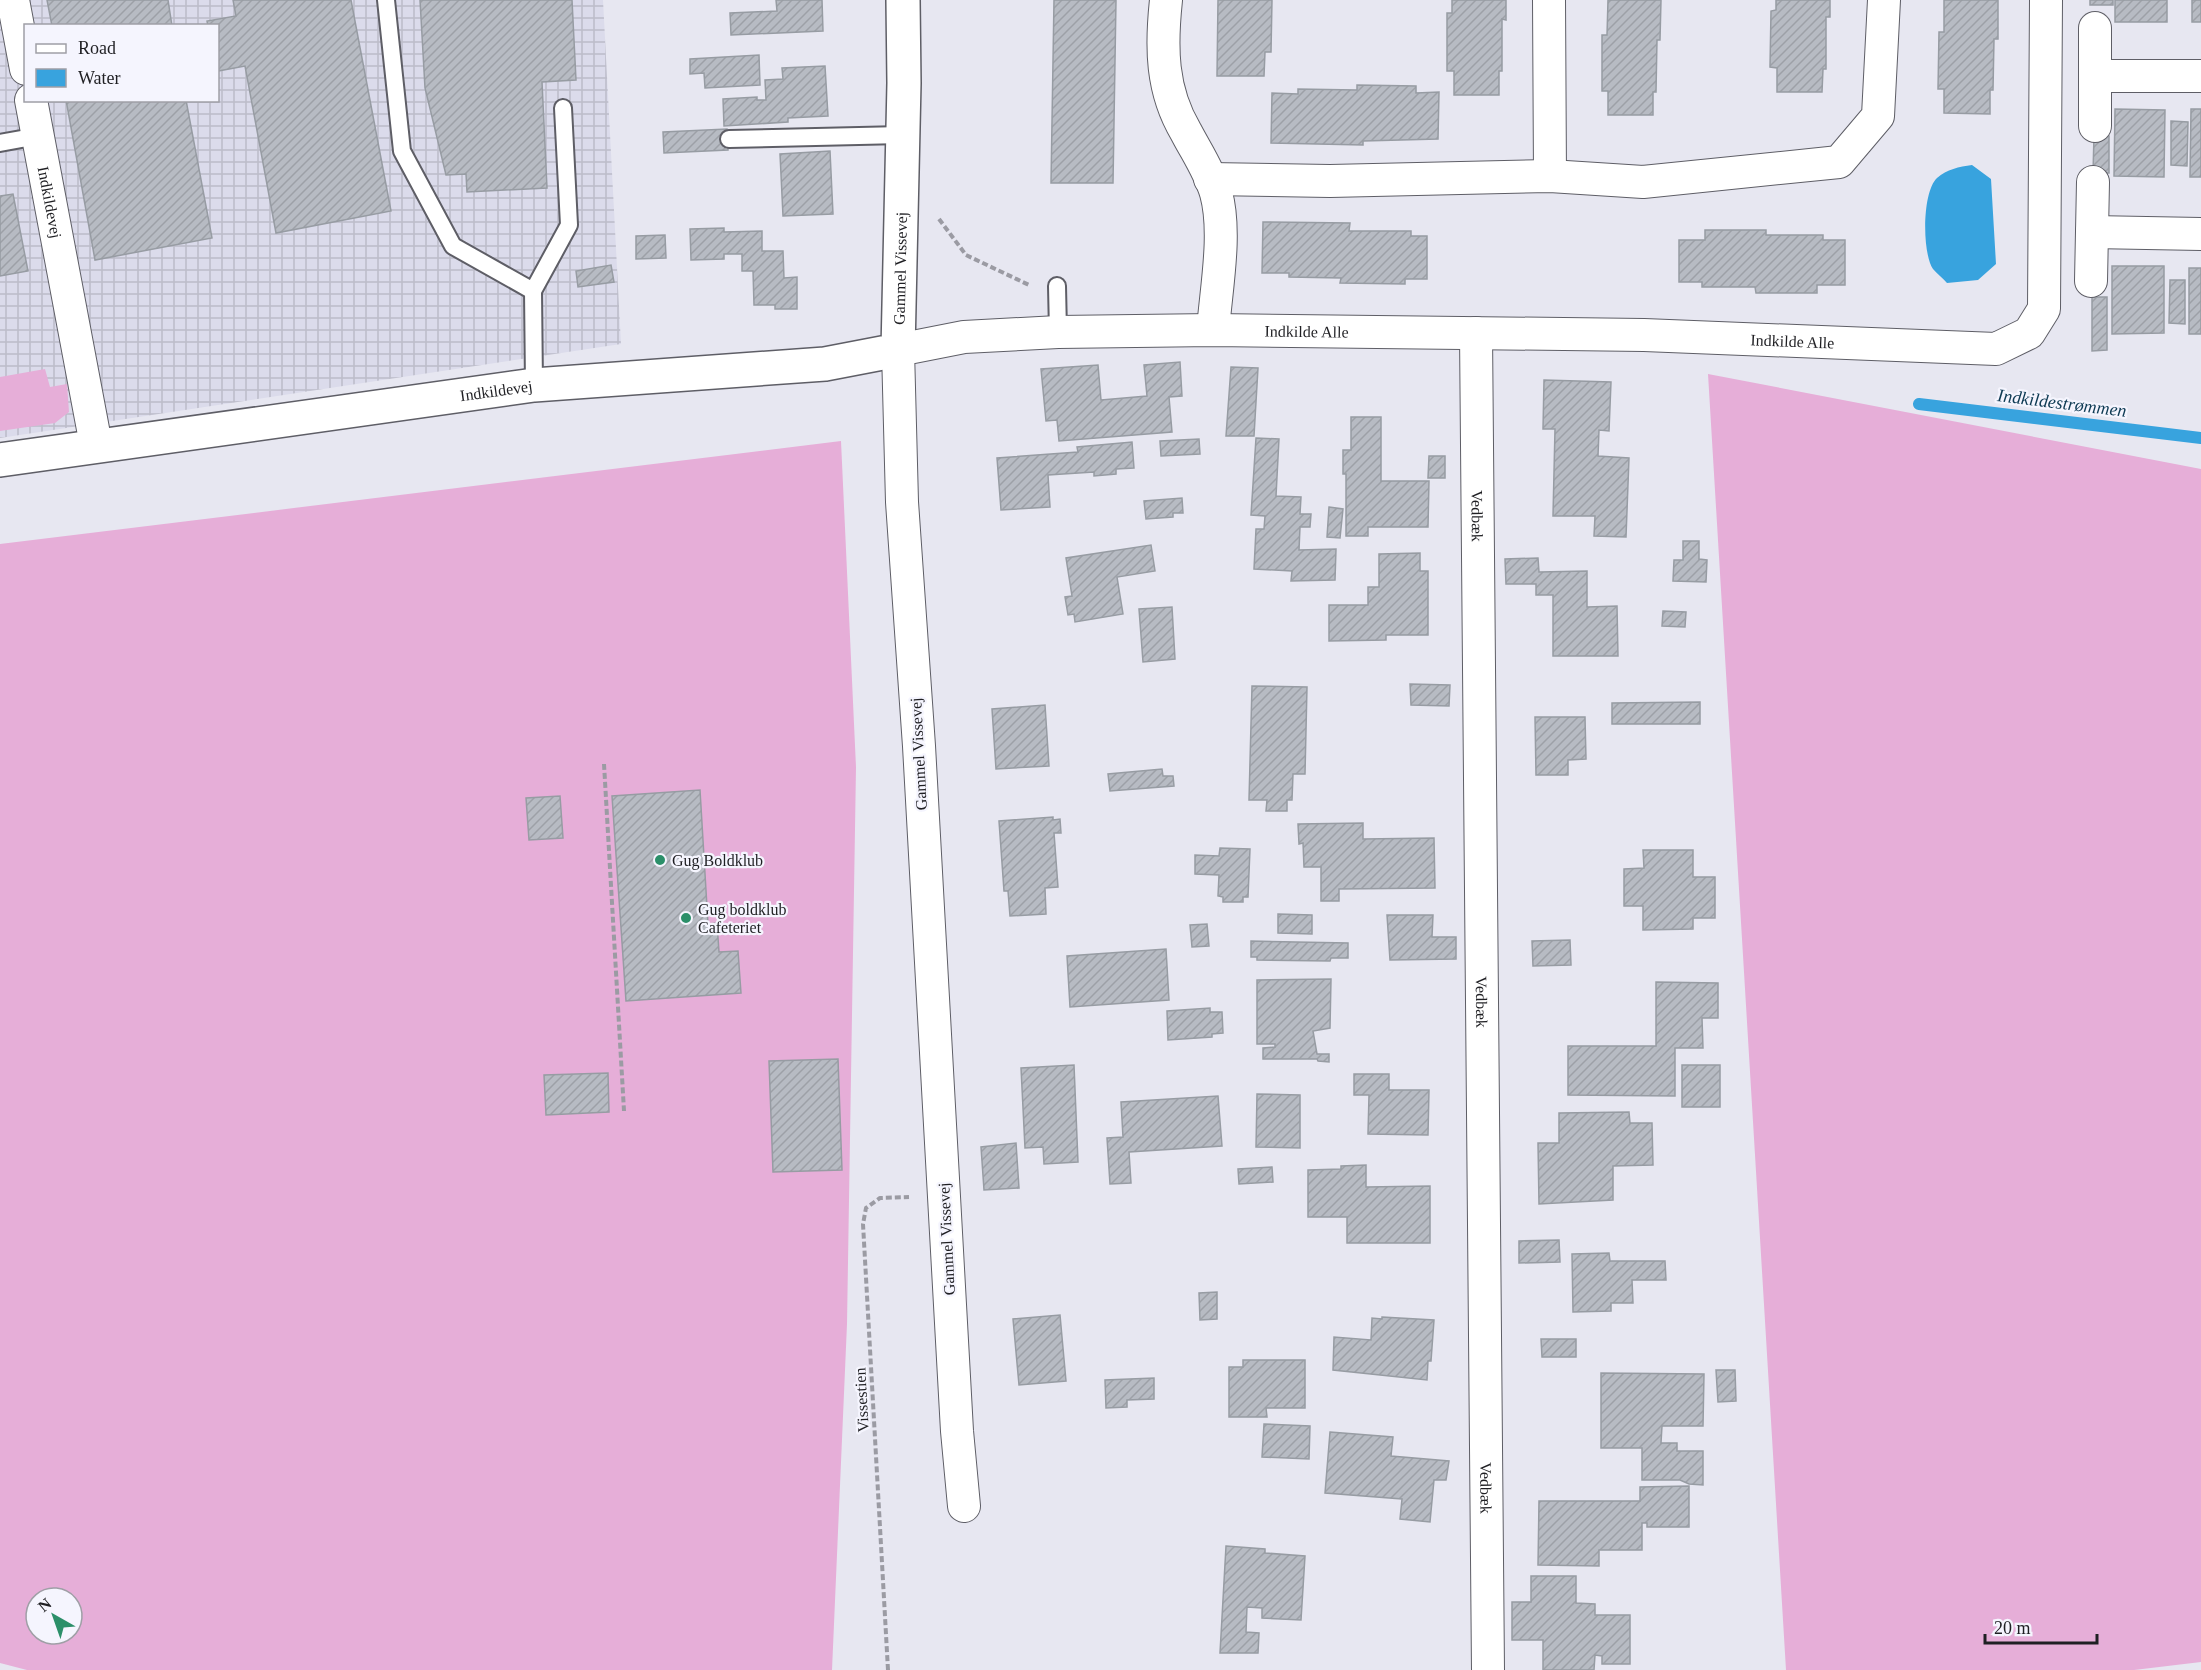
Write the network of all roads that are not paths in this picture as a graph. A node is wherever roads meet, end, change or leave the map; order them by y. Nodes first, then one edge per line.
1 (13, 0) edge
2 (386, 0) edge
3 (903, 0) edge
4 (1166, 0) edge
5 (1549, 0) edge
6 (1884, 0) edge
7 (2046, 0) edge
8 (2095, 28) dead end
9 (24, 58) edge
10 (2095, 76) junction
11 (2201, 76) edge
12 (31, 102) edge
13 (563, 108) dead end
14 (2095, 126) dead end
15 (902, 135) junction
16 (38, 136) junction
17 (729, 139) dead end
18 (0, 143) edge
19 (1550, 176) junction
20 (1210, 178) junction
21 (2093, 182) dead end
22 (2092, 232) junction
23 (2201, 234) edge
24 (2091, 281) dead end
25 (1057, 286) dead end
26 (533, 291) junction
27 (1058, 318) junction
28 (1213, 330) junction
29 (1476, 333) junction
30 (898, 350) junction
31 (534, 385) junction
32 (96, 445) junction
33 (0, 460) edge
34 (964, 1506) dead end
35 (1488, 1670) edge

1 - 9 street
2 - 26 lane
3 - 15 street, Gammel Vissevej
4 - 20 street
5 - 19 street
6 - 19 street
7 - 29 street, Indkilde Alle
8 - 10 street
10 - 11 street
10 - 14 street
12 - 16 street, Indkildevej
13 - 26 lane
15 - 17 lane
15 - 30 street, Gammel Vissevej
16 - 18 lane
16 - 32 street, Indkildevej
19 - 20 street
20 - 28 street
21 - 22 street
22 - 23 street
22 - 24 street
25 - 27 lane
26 - 31 lane
27 - 28 street, Indkilde Alle
27 - 30 street, Indkilde Alle
28 - 29 street, Indkilde Alle
29 - 35 street, Vedbæk
30 - 31 street, Indkildevej
30 - 34 street, Gammel Vissevej
31 - 32 street, Indkildevej
32 - 33 street, Indkildevej

